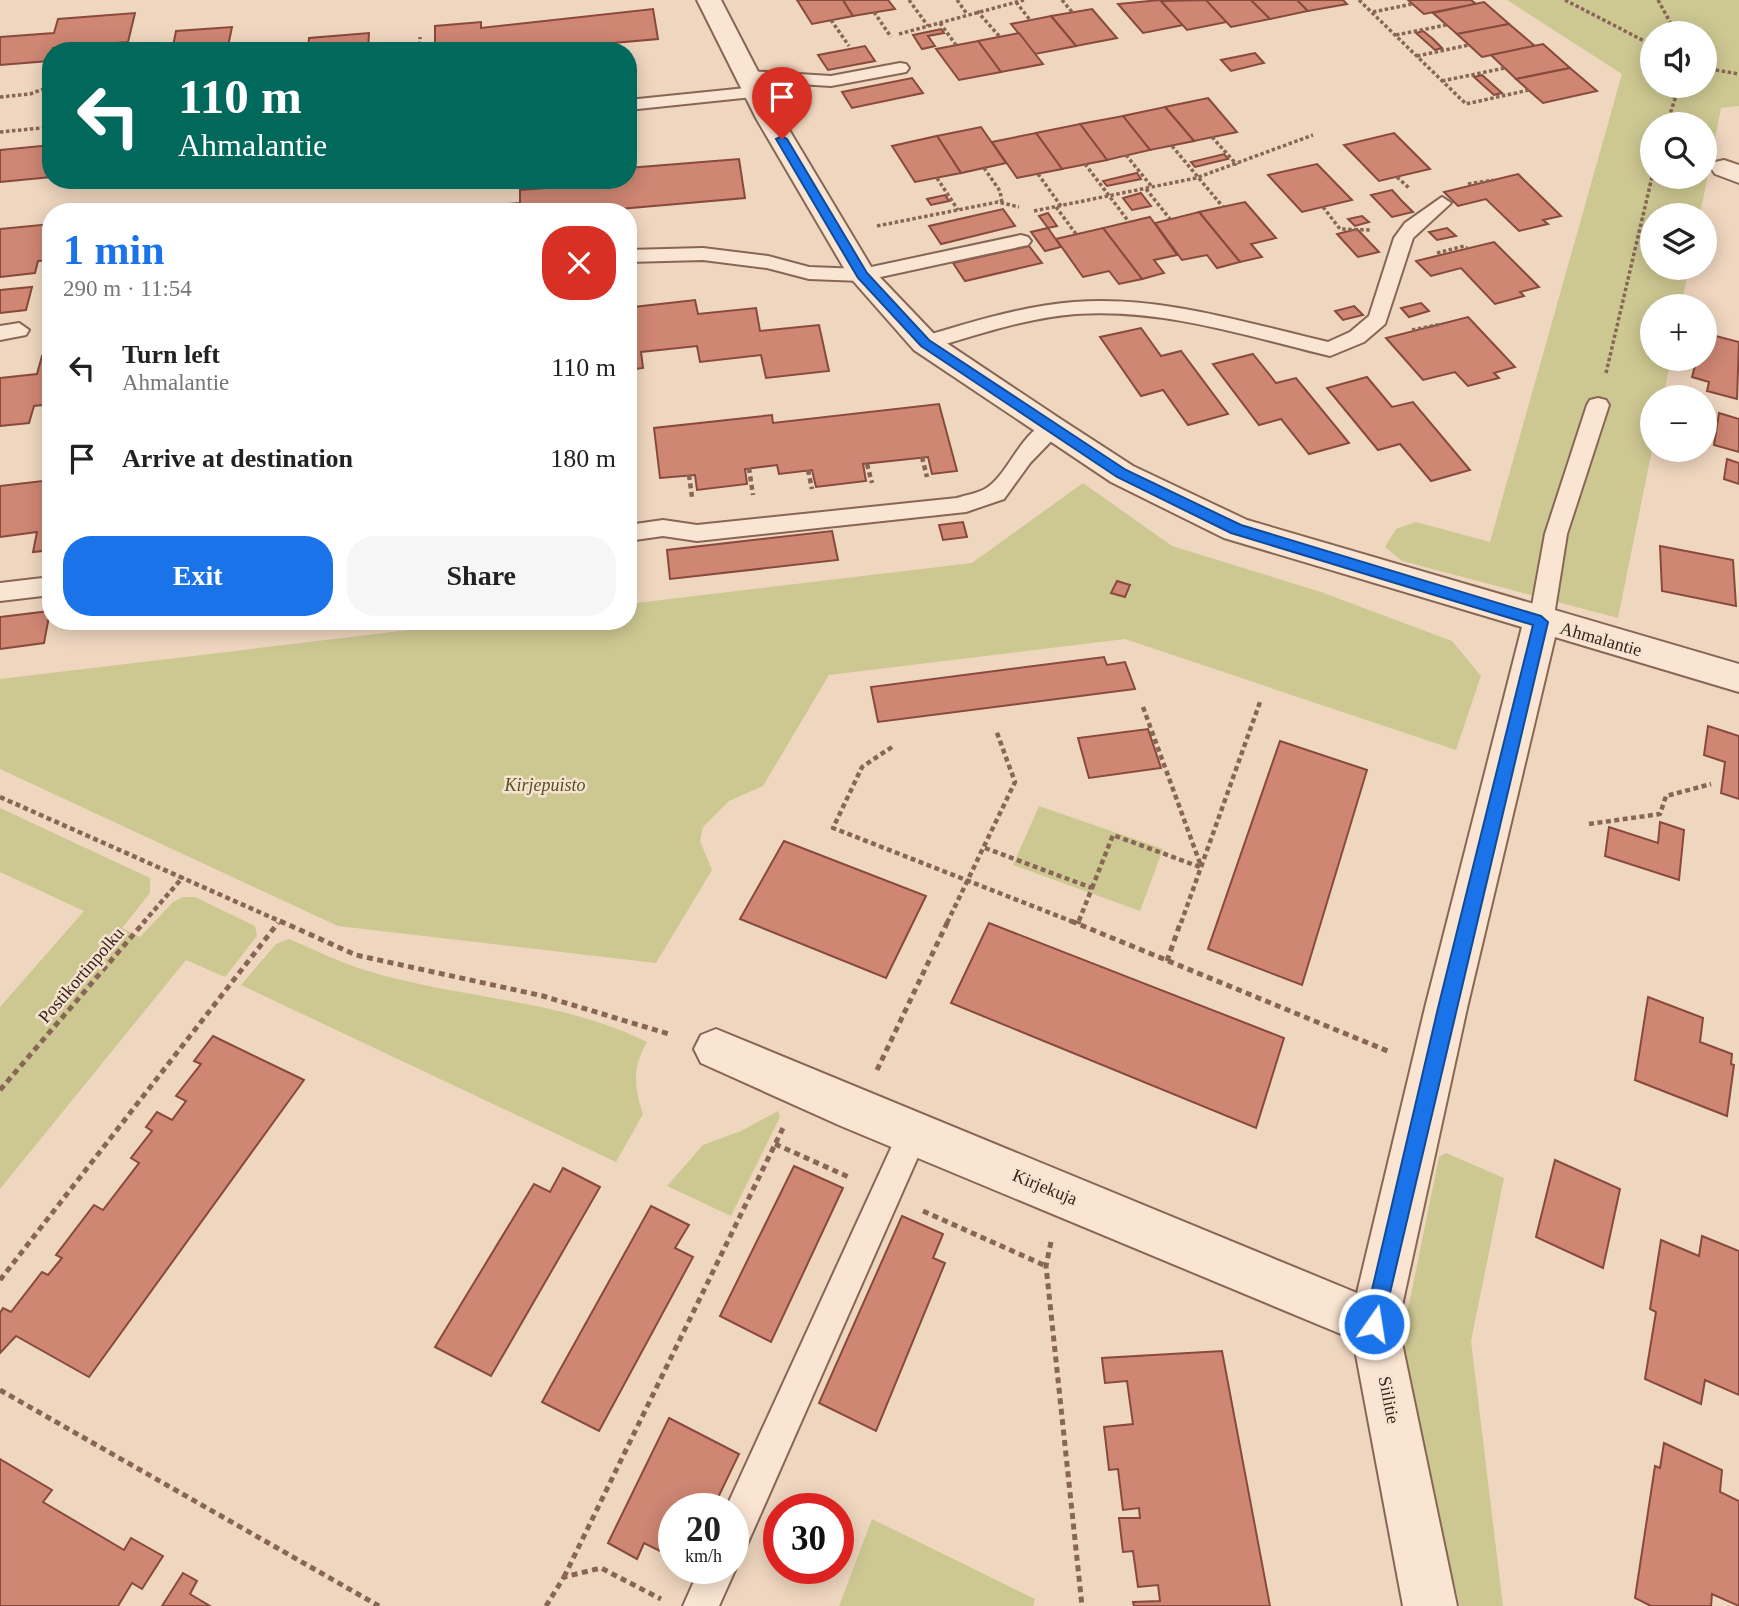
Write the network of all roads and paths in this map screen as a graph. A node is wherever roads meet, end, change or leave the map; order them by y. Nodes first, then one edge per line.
1 (709, 0) edge
2 (909, 0) edge
3 (957, 0) edge
4 (1000, 0) edge
5 (1024, 0) edge
6 (1062, 0) edge
7 (1359, 0) edge
8 (1564, 0) edge
9 (1658, 0) edge
10 (1016, 2) junction
11 (1004, 4) junction
12 (1412, 4) dead end
13 (977, 11) junction
14 (874, 12) dead end
15 (1072, 12) dead end
16 (1372, 12) junction
17 (967, 14) junction
18 (831, 20) dead end
19 (1030, 20) dead end
20 (1669, 21) edge
21 (940, 23) junction
22 (1446, 25) dead end
23 (928, 26) junction
24 (1395, 35) junction
25 (999, 36) dead end
26 (420, 37) dead end
27 (891, 37) junction
28 (886, 38) dead end
29 (1640, 39) edge
30 (420, 42) edge
31 (956, 45) dead end
32 (1469, 46) dead end
33 (836, 48) dead end
34 (1417, 56) junction
35 (900, 68) dead end
36 (1505, 68) dead end
37 (1717, 70) edge
38 (1739, 74) edge
39 (1442, 81) junction
40 (752, 84) junction
41 (42, 89) edge
42 (1529, 90) dead end
43 (0, 97) edge
44 (637, 104) edge
45 (42, 128) edge
46 (0, 132) edge
47 (1313, 135) dead end
48 (1212, 137) dead end
49 (1172, 146) dead end
50 (1126, 155) dead end
51 (1084, 164) dead end
52 (1237, 165) junction
53 (984, 168) dead end
54 (1038, 174) dead end
55 (937, 178) dead end
56 (1197, 178) junction
57 (1153, 187) junction
58 (1146, 188) junction
59 (1649, 189) edge
60 (1108, 196) junction
61 (1002, 203) junction
62 (1442, 203) dead end
63 (1058, 207) junction
64 (1223, 207) dead end
65 (1323, 207) dead end
66 (958, 209) junction
67 (1170, 219) dead end
68 (1129, 222) dead end
69 (1076, 234) dead end
70 (837, 235) junction
71 (1404, 238) junction
72 (1021, 241) dead end
73 (637, 256) edge
74 (862, 275) junction
75 (925, 343) junction
76 (1598, 405) joint
77 (1051, 428) junction
78 (637, 532) edge
79 (42, 587) edge
80 (0, 592) edge
81 (1541, 622) junction
82 (1739, 678) edge
83 (1260, 702) dead end
84 (1143, 707) dead end
85 (996, 730) dead end
86 (892, 747) dead end
87 (1711, 784) dead end
88 (0, 797) edge
89 (1589, 824) dead end
90 (985, 848) junction
91 (1201, 867) junction
92 (183, 877) junction
93 (968, 883) junction
94 (1092, 888) junction
95 (278, 923) junction
96 (1078, 924) junction
97 (1167, 961) junction
98 (716, 1049) joint
99 (1433, 1070) junction
100 (803, 1085) junction
101 (0, 1090) edge
102 (857, 1111) junction
103 (913, 1134) junction
104 (1061, 1193) junction
105 (0, 1280) edge
106 (1374, 1324) junction
107 (0, 1390) edge
108 (749, 1498) edge
109 (564, 1577) junction
110 (711, 1584) edge
111 (379, 1606) edge
112 (546, 1606) edge
113 (674, 1606) edge
114 (701, 1606) edge
115 (1082, 1606) edge
116 (1430, 1606) edge

1 - 40 street, Ahmalantie
2 - 23 path
3 - 17 path
4 - 11 path
5 - 10 path
6 - 15 path
7 - 16 path
8 - 29 path
9 - 20 path
10 - 11 path
10 - 19 path
11 - 13 path
12 - 16 path
13 - 17 path
13 - 25 path
14 - 27 path
16 - 24 path
17 - 21 path
18 - 33 path
21 - 23 path
21 - 31 path
22 - 24 path
23 - 27 path
24 - 34 path
26 - 30 path
27 - 28 path
32 - 34 path
34 - 39 path
35 - 40 lane
36 - 39 path
37 - 38 path
39 - 42 path
40 - 44 lane
40 - 70 street, Ahmalantie
41 - 43 path
45 - 46 path
47 - 52 path
48 - 52 path
49 - 56 path
50 - 57 path
51 - 60 path
52 - 56 path
53 - 61 path
54 - 63 path
55 - 66 path
56 - 57 path
56 - 64 path
57 - 58 path
58 - 60 path
58 - 67 path
59 - 76 path
60 - 63 path
60 - 68 path
61 - 63 path
61 - 66 path
62 - 71 lane
63 - 69 path
65 - 71 path
66 - 70 path
70 - 74 street, Ahmalantie
71 - 75 lane
72 - 74 lane
73 - 74 lane
74 - 75 street, Ahmalantie
75 - 77 street, Ahmalantie
76 - 81 lane
77 - 78 lane
77 - 81 street, Ahmalantie
79 - 80 lane
81 - 82 street, Ahmalantie
81 - 99 street, Siilitie
83 - 91 path
84 - 91 path
85 - 90 path
86 - 93 path
87 - 89 path
88 - 92 path
90 - 93 path
90 - 94 path
91 - 94 path
91 - 97 path
92 - 95 path
92 - 101 path, Postikortinpolku
93 - 96 path
93 - 102 path
94 - 96 path
95 - 98 path
95 - 105 path
96 - 97 path
97 - 99 path
98 - 100 street, Kirjekuja
99 - 106 street, Siilitie
100 - 102 street, Kirjekuja
100 - 109 path
102 - 103 street, Kirjekuja
103 - 104 street, Kirjekuja
103 - 108 lane
104 - 106 street, Kirjekuja
104 - 115 path
106 - 116 street, Siilitie
107 - 111 path
109 - 112 path
109 - 113 path
110 - 114 lane

